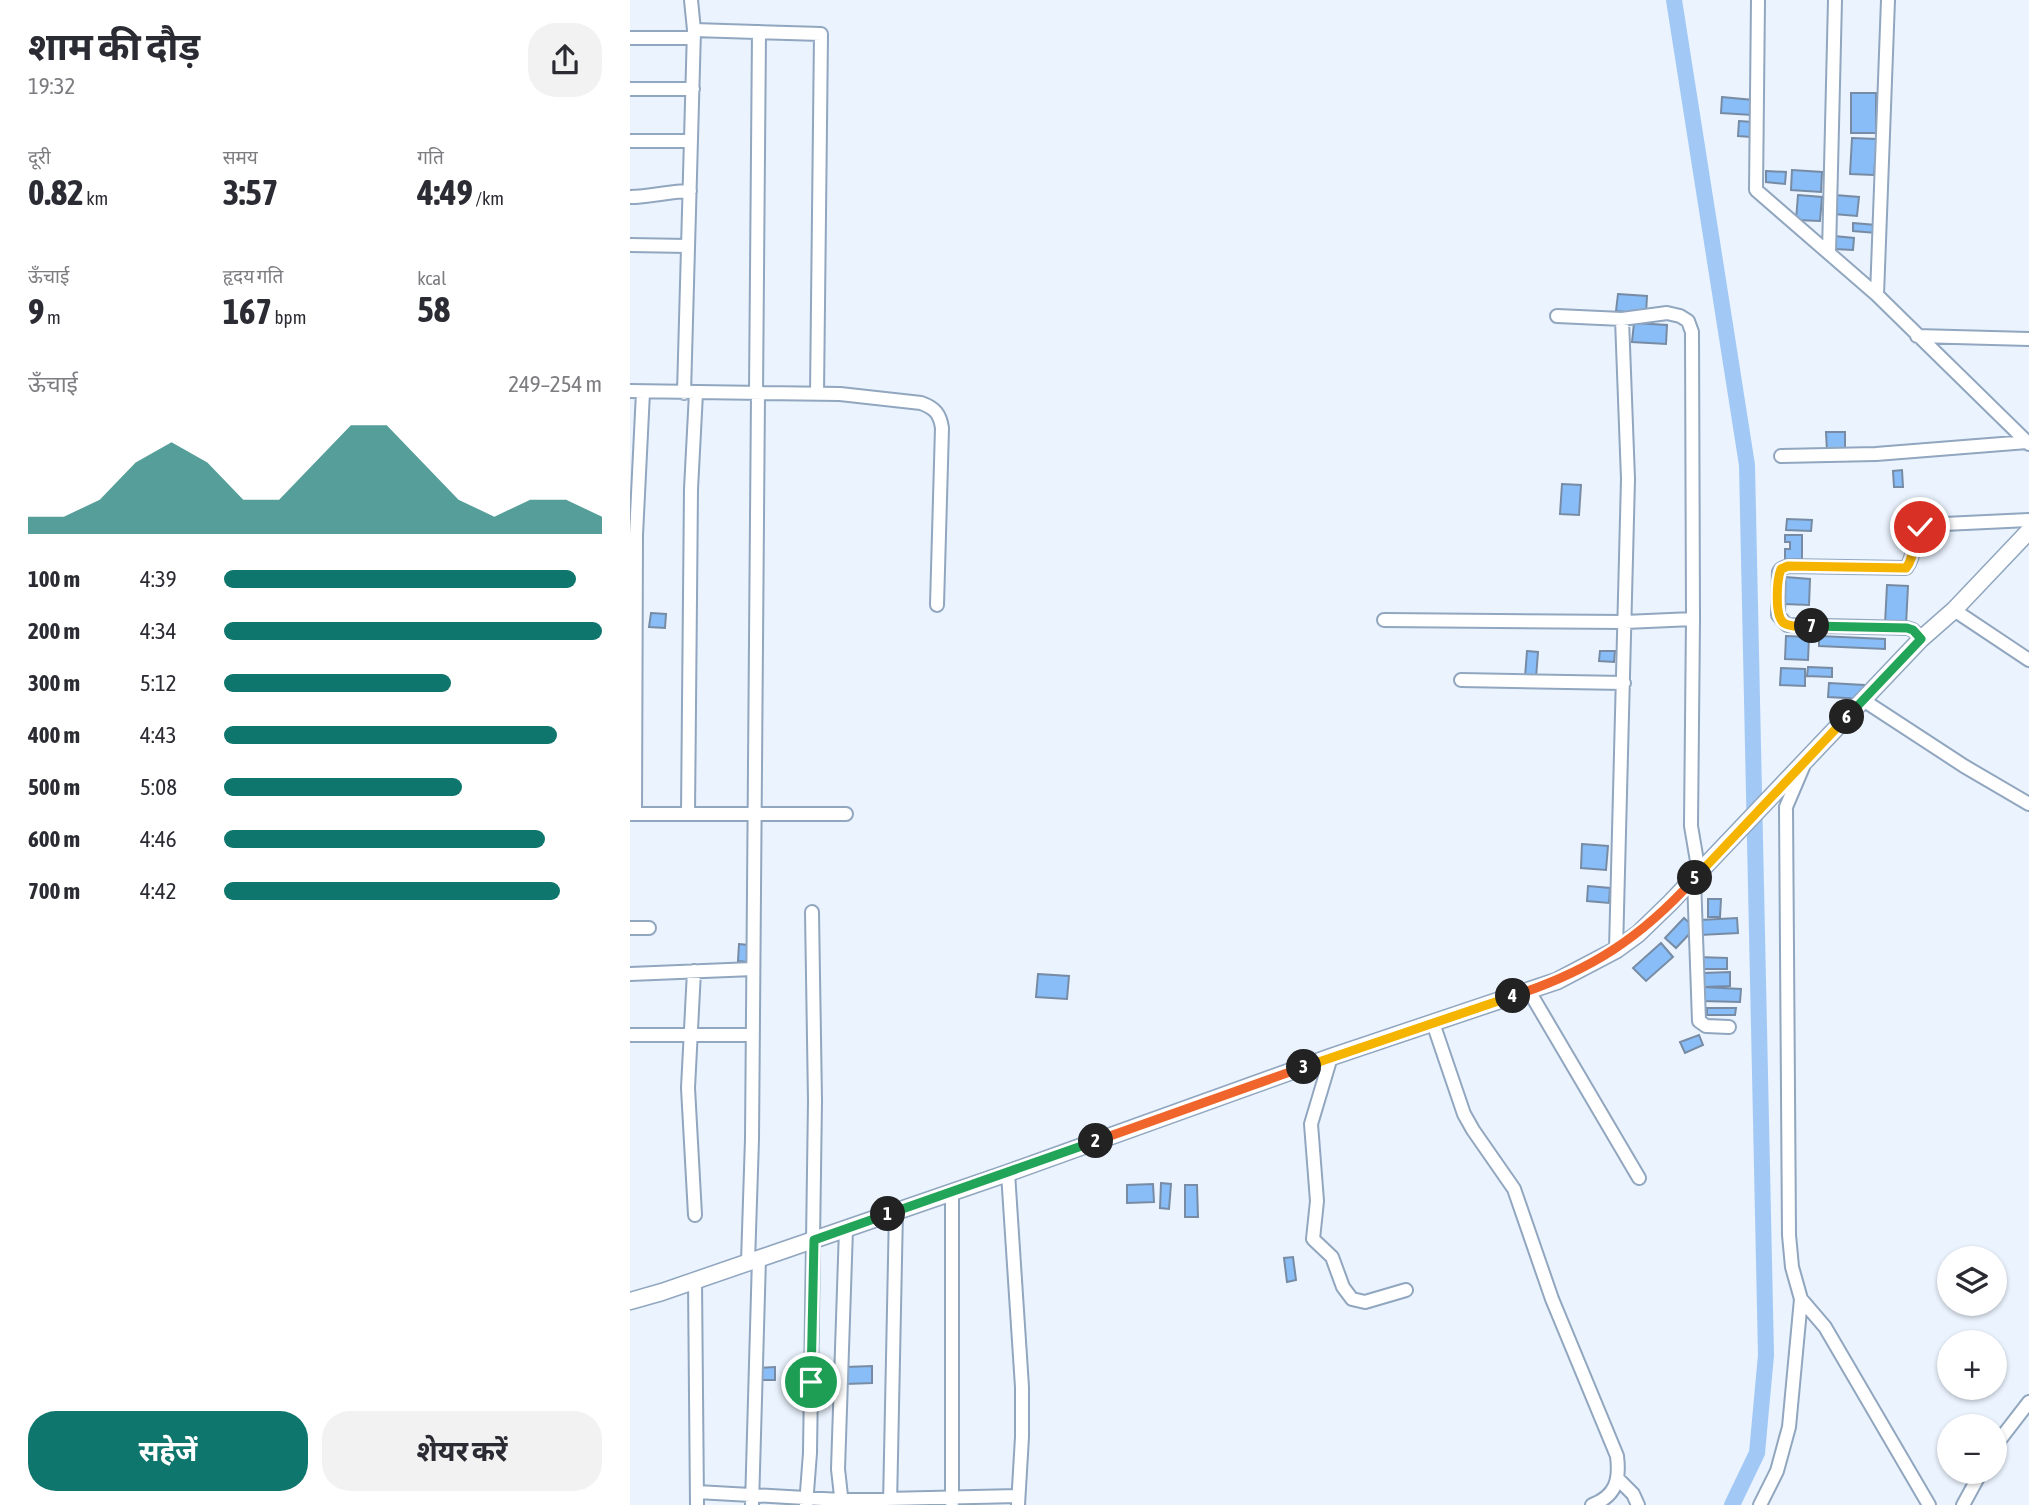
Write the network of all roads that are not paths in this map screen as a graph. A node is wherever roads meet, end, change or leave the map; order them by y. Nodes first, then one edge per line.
1 (691, 0) edge
2 (1758, 0) edge
3 (1835, 0) edge
4 (1888, 0) edge
5 (759, 32) junction
6 (694, 34) junction
7 (630, 38) edge
8 (630, 89) edge
9 (692, 89) junction
10 (630, 141) edge
11 (691, 141) junction
12 (690, 191) junction
13 (630, 197) edge
14 (630, 245) edge
15 (688, 246) junction
16 (1829, 252) junction
17 (1877, 295) junction
18 (1557, 316) dead end
19 (1622, 318) junction
20 (1917, 336) junction
21 (2029, 340) edge
22 (636, 391) edge
23 (690, 393) junction
24 (757, 393) junction
25 (817, 394) junction
26 (2028, 443) edge
27 (1781, 456) dead end
28 (2029, 520) edge
29 (2029, 531) edge
30 (937, 604) dead end
31 (1954, 610) junction
32 (1693, 619) junction
33 (1384, 620) dead end
34 (1625, 622) junction
35 (1921, 639) junction
36 (2029, 660) edge
37 (1461, 680) dead end
38 (1623, 683) junction
39 (1863, 700) junction
40 (1804, 764) junction
41 (2029, 804) edge
42 (688, 813) junction
43 (754, 813) junction
44 (632, 814) edge
45 (846, 814) dead end
46 (1697, 876) junction
47 (812, 912) dead end
48 (630, 928) edge
49 (649, 928) dead end
50 (1616, 950) junction
51 (752, 969) junction
52 (694, 971) junction
53 (630, 974) edge
54 (1529, 991) junction
55 (1433, 1023) junction
56 (1729, 1027) dead end
57 (630, 1035) edge
58 (752, 1035) junction
59 (691, 1036) junction
60 (1331, 1057) junction
61 (1008, 1173) junction
62 (1639, 1178) dead end
63 (952, 1192) junction
64 (896, 1211) junction
65 (695, 1215) dead end
66 (846, 1228) junction
67 (814, 1240) junction
68 (754, 1260) junction
69 (695, 1280) junction
70 (1406, 1290) dead end
71 (1801, 1300) junction
72 (630, 1301) edge
73 (2029, 1402) edge
74 (2007, 1430) edge
75 (1618, 1479) junction
76 (1974, 1484) edge
77 (697, 1499) edge
78 (752, 1501) edge
79 (806, 1501) edge
80 (952, 1501) edge
81 (1018, 1501) edge
82 (841, 1502) edge
83 (890, 1502) edge
84 (1592, 1505) edge
85 (1638, 1505) edge
86 (1760, 1505) edge
87 (1929, 1505) edge
88 (1963, 1505) edge

1 - 6 street
2 - 16 street
3 - 16 street
4 - 17 street
5 - 6 street
5 - 24 street
5 - 25 street
6 - 7 street
6 - 9 street
8 - 9 street
9 - 11 street
10 - 11 street
11 - 12 street
12 - 13 street
12 - 15 street
14 - 15 street
15 - 23 street
16 - 17 street
17 - 20 street
18 - 19 street
19 - 32 street
19 - 34 street
20 - 21 street
20 - 26 street
22 - 23 street
22 - 44 street
23 - 24 street
23 - 42 street
24 - 25 street
24 - 43 street
25 - 30 street
26 - 27 street
28 - 35 street
29 - 31 street
31 - 35 street
31 - 36 street
32 - 34 street
32 - 46 street
33 - 34 street
34 - 38 street
35 - 39 street
37 - 38 street
38 - 50 street
39 - 40 street
39 - 41 street
40 - 46 street
40 - 71 street
42 - 43 street
42 - 44 street
43 - 45 street
43 - 51 street
46 - 50 street
46 - 56 street
47 - 67 street
48 - 49 street
50 - 54 street
51 - 52 street
51 - 58 street
52 - 53 street
52 - 59 street
54 - 55 street
54 - 62 street
55 - 60 street
55 - 75 street
57 - 59 street
58 - 59 street
58 - 68 street
59 - 65 street
60 - 61 street
60 - 70 street
61 - 63 street
61 - 81 street
63 - 64 street
63 - 80 street
64 - 66 street
64 - 83 street
66 - 67 street
66 - 82 street
67 - 68 street
67 - 79 street
68 - 69 street
68 - 78 street
69 - 72 street
69 - 77 street
71 - 86 street
71 - 87 street
73 - 74 street
75 - 84 street
75 - 85 street
76 - 88 street
77 - 78 street
78 - 79 street
79 - 82 street
80 - 81 street
80 - 83 street
82 - 83 street

